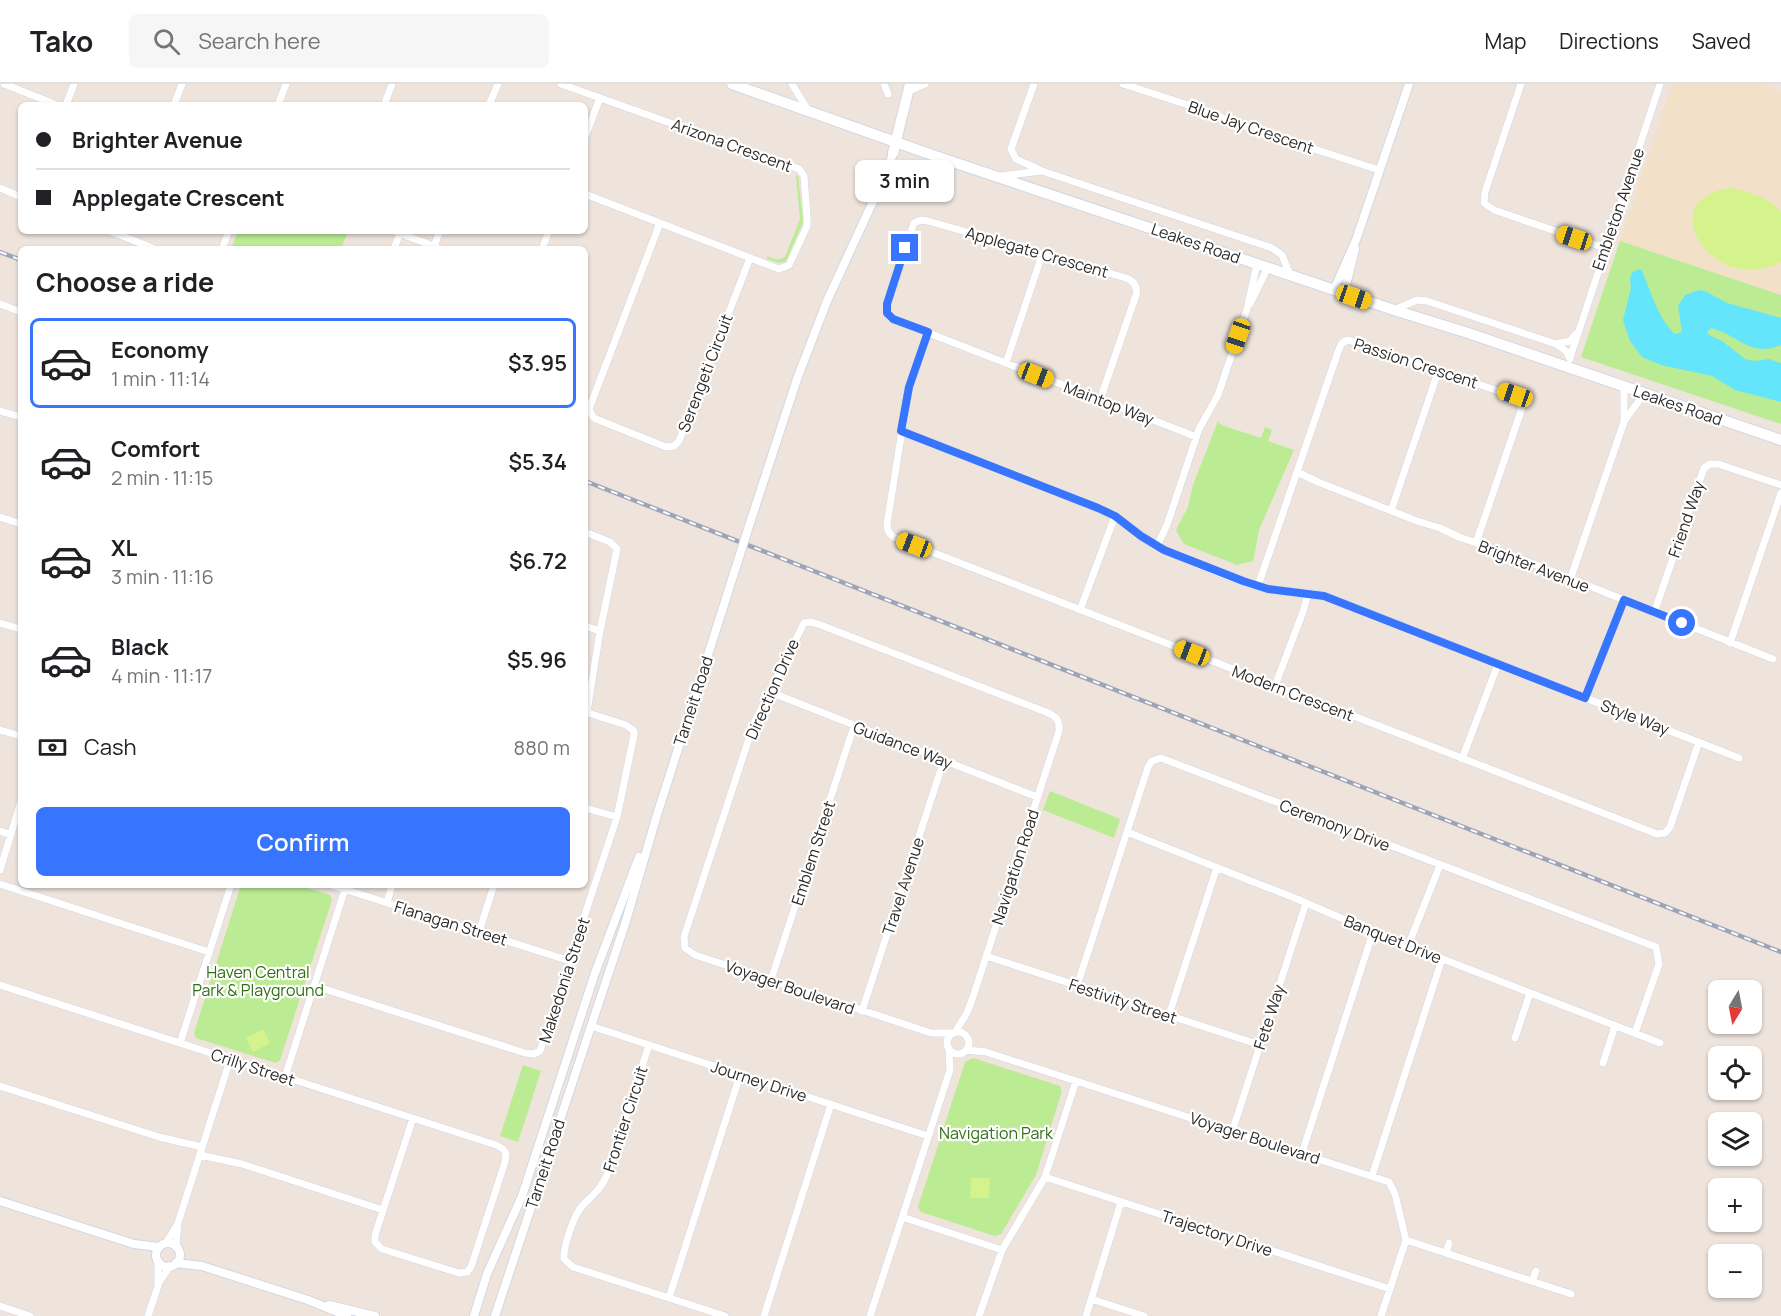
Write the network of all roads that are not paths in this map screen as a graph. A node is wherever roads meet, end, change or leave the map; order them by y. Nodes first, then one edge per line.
1 (4, 84) edge
2 (74, 84) edge
3 (182, 84) edge
4 (286, 84) edge
5 (392, 84) edge
6 (498, 84) edge
7 (561, 84) edge
8 (732, 84) edge
9 (792, 84) edge
10 (884, 84) edge
11 (926, 84) edge
12 (1034, 84) edge
13 (1123, 84) edge
14 (1409, 84) edge
15 (1521, 84) edge
16 (1660, 84) edge
17 (908, 88) edge
18 (888, 94) dead end
19 (600, 98) junction
20 (49, 102) edge
21 (67, 102) edge
22 (175, 102) edge
23 (279, 102) edge
24 (385, 102) edge
25 (490, 102) edge
26 (809, 112) junction
27 (588, 129) edge
28 (896, 142) junction
29 (893, 153) joint
30 (1379, 170) junction
31 (1042, 171) junction
32 (999, 177) junction
33 (0, 188) edge
34 (18, 195) edge
35 (588, 195) edge
36 (660, 223) junction
37 (124, 234) edge
38 (402, 234) edge
39 (149, 246) edge
40 (433, 246) edge
41 (1605, 248) junction
42 (1042, 255) junction
43 (750, 258) junction
44 (1262, 265) junction
45 (1290, 275) junction
46 (1339, 291) junction
47 (0, 304) edge
48 (1394, 310) junction
49 (18, 311) edge
50 (888, 315) joint
51 (928, 332) junction
52 (1576, 334) junction
53 (1556, 344) junction
54 (1570, 358) junction
55 (1006, 363) junction
56 (1439, 369) junction
57 (1574, 371) junction
58 (1624, 388) junction
59 (1644, 394) junction
60 (1100, 400) junction
61 (0, 411) edge
62 (18, 416) edge
63 (1624, 422) junction
64 (901, 431) junction
65 (1196, 437) junction
66 (1781, 440) edge
67 (1297, 472) junction
68 (1781, 485) edge
69 (1781, 493) edge
70 (1391, 511) junction
71 (1115, 516) junction
72 (0, 517) edge
73 (18, 523) edge
74 (588, 533) edge
75 (1476, 543) junction
76 (1157, 546) junction
77 (1570, 580) junction
78 (1258, 586) junction
79 (1308, 593) junction
80 (1624, 600) junction
81 (1080, 610) junction
82 (1654, 613) junction
83 (0, 623) edge
84 (588, 627) edge
85 (18, 628) edge
86 (600, 631) junction
87 (1730, 643) junction
88 (1773, 659) dead end
89 (1498, 664) junction
90 (1275, 686) junction
91 (770, 692) junction
92 (1585, 698) junction
93 (588, 700) edge
94 (588, 713) edge
95 (1058, 720) joint
96 (854, 726) junction
97 (0, 730) edge
98 (18, 735) edge
99 (1699, 742) junction
100 (1739, 758) dead end
101 (1462, 759) junction
102 (944, 760) junction
103 (1037, 797) junction
104 (588, 809) edge
105 (18, 811) edge
106 (617, 817) junction
107 (653, 827) junction
108 (0, 831) edge
109 (1127, 832) junction
110 (11, 835) junction
111 (1440, 865) junction
112 (1217, 867) junction
113 (0, 870) edge
114 (0, 884) edge
115 (230, 888) edge
116 (339, 888) edge
117 (391, 888) edge
118 (493, 888) edge
119 (345, 890) junction
120 (387, 903) junction
121 (1306, 903) junction
122 (479, 932) junction
123 (1373, 932) junction
124 (1408, 946) junction
125 (685, 948) joint
126 (209, 952) junction
127 (986, 956) junction
128 (1442, 958) junction
129 (570, 961) junction
130 (771, 980) junction
131 (0, 985) edge
132 (315, 986) junction
133 (1077, 986) junction
134 (1530, 993) junction
135 (584, 1007) junction
136 (862, 1011) junction
137 (967, 1013) junction
138 (1169, 1015) junction
139 (591, 1026) junction
140 (1615, 1026) junction
141 (931, 1033) junction
142 (954, 1033) junction
143 (1635, 1034) junction
144 (967, 1037) junction
145 (1515, 1038) dead end
146 (180, 1043) junction
147 (1660, 1043) dead end
148 (649, 1045) junction
149 (1260, 1045) junction
150 (948, 1047) junction
151 (965, 1051) junction
152 (986, 1052) junction
153 (231, 1059) junction
154 (1603, 1063) dead end
155 (950, 1070) junction
156 (740, 1075) junction
157 (285, 1077) junction
158 (1076, 1081) junction
159 (0, 1086) edge
160 (831, 1104) junction
161 (412, 1118) junction
162 (547, 1121) junction
163 (1232, 1132) junction
164 (928, 1136) junction
165 (202, 1147) junction
166 (1302, 1153) junction
167 (200, 1155) junction
168 (1372, 1176) junction
169 (1045, 1177) junction
170 (0, 1201) edge
171 (1121, 1202) junction
172 (383, 1210) junction
173 (902, 1217) junction
174 (178, 1223) junction
175 (1406, 1240) junction
176 (1449, 1243) dead end
177 (134, 1244) junction
178 (162, 1245) junction
179 (178, 1250) junction
180 (1002, 1250) junction
181 (1446, 1253) junction
182 (157, 1260) junction
183 (173, 1265) junction
184 (202, 1266) junction
185 (1536, 1271) dead end
186 (1532, 1281) junction
187 (158, 1286) junction
188 (1390, 1289) junction
189 (1571, 1294) dead end
190 (669, 1298) junction
191 (1091, 1299) junction
192 (308, 1300) junction
193 (0, 1306) edge
194 (699, 1307) junction
195 (355, 1314) edge
196 (30, 1316) edge
197 (148, 1316) edge
198 (347, 1316) edge
199 (375, 1316) edge
200 (474, 1316) edge
201 (495, 1316) edge
202 (696, 1316) edge
203 (725, 1316) edge
204 (764, 1316) edge
205 (870, 1316) edge
206 (979, 1316) edge
207 (1086, 1316) edge
208 (1144, 1316) edge
209 (1381, 1316) edge

1 - 20 street
2 - 21 street
3 - 22 street
4 - 23 street
5 - 24 street
6 - 25 street
7 - 19 street
8 - 26 main road, Leakes Road
9 - 26 street
10 - 18 street
11 - 17 street, Tarneit Road
12 - 31 street
13 - 30 street, Blue Jay Crescent
14 - 30 street
15 - 41 street
16 - 41 street, Embleton Avenue
17 - 28 main road, Tarneit Road
19 - 27 street
19 - 43 street, Arizona Crescent
26 - 28 main road, Leakes Road
28 - 29 main road, Tarneit Road
28 - 32 main road, Leakes Road
29 - 107 street, Tarneit Road, bridge
30 - 46 street
31 - 32 street, Leakes Road
31 - 45 street
32 - 44 main road, Leakes Road
33 - 34 street
35 - 36 street
36 - 43 street
36 - 43 street, Serengeti Circuit
37 - 39 street
38 - 40 street
41 - 52 street, Embleton Avenue
42 - 50 street, Applegate Crescent
42 - 55 street
42 - 60 street, Applegate Crescent
44 - 45 main road, Leakes Road
44 - 65 street
45 - 46 main road, Leakes Road
46 - 48 main road, Leakes Road
47 - 49 street
48 - 53 street
48 - 57 main road, Leakes Road
50 - 51 street, Maintop Way
51 - 55 street, Maintop Way
51 - 64 street, Modern Crescent
52 - 53 street
52 - 54 street, Embleton Avenue
53 - 54 street
54 - 57 street
55 - 60 street, Maintop Way
56 - 67 street, Passion Crescent
56 - 70 street
56 - 75 street, Passion Crescent
57 - 58 main road, Leakes Road
58 - 59 main road, Leakes Road
58 - 63 street
59 - 63 street
59 - 66 main road, Leakes Road
60 - 65 street, Maintop Way
61 - 62 street
63 - 77 street
64 - 71 street, Style Way
64 - 81 street, Modern Crescent
65 - 76 street
67 - 70 street, Brighter Avenue
67 - 78 street, Passion Crescent
68 - 82 street, Friend Way
69 - 87 street
70 - 75 street, Brighter Avenue
71 - 76 street, Style Way
71 - 81 street
72 - 73 street
74 - 86 street
75 - 77 street, Brighter Avenue
76 - 78 street, Style Way
77 - 80 street, Brighter Avenue
78 - 79 street, Style Way
79 - 89 street, Style Way
79 - 90 street
80 - 82 street, Brighter Avenue
80 - 92 street
81 - 90 street, Modern Crescent
82 - 87 street, Brighter Avenue
83 - 85 street
84 - 86 street
86 - 93 street
87 - 88 street, Brighter Avenue
89 - 92 street, Style Way
89 - 101 street
90 - 101 street, Modern Crescent
91 - 95 street, Direction Drive
91 - 96 street, Guidance Way
91 - 125 street, Direction Drive
92 - 99 street, Style Way
94 - 106 street, Makedonia Street
95 - 103 street, Navigation Road
96 - 102 street, Guidance Way
96 - 130 street, Emblem Street
97 - 98 street
99 - 100 street, Style Way
99 - 101 street, Modern Crescent
102 - 103 street, Guidance Way
102 - 136 street, Travel Avenue
103 - 127 street, Navigation Road
104 - 106 street
105 - 110 street
106 - 129 street, Makedonia Street
107 - 135 street
107 - 139 street, Tarneit Road
108 - 110 street
109 - 111 street, Ceremony Drive
109 - 112 street, Banquet Drive
109 - 133 street, Ceremony Drive
110 - 113 street
111 - 124 street
111 - 143 street, Ceremony Drive
112 - 121 street, Banquet Drive
112 - 138 street
114 - 126 street
115 - 126 street
116 - 119 street, Flanagan Street
117 - 120 street
118 - 122 street
119 - 120 street, Flanagan Street
119 - 132 street
120 - 122 street, Flanagan Street
121 - 123 street, Banquet Drive
121 - 149 street, Fete Way
122 - 129 street, Flanagan Street
123 - 124 street, Banquet Drive
123 - 166 street
124 - 128 street, Banquet Drive
125 - 130 street, Voyager Boulevard
126 - 146 street
127 - 133 street, Festivity Street
127 - 137 street, Navigation Road
128 - 134 street, Banquet Drive
128 - 168 street
129 - 132 street, Makedonia Street
130 - 136 street, Voyager Boulevard
131 - 146 street, Crilly Street
132 - 157 street
133 - 138 street, Festivity Street
134 - 140 street, Banquet Drive
134 - 145 street
135 - 139 street
135 - 162 street
136 - 141 street, Voyager Boulevard
137 - 142 street, Navigation Road
137 - 144 street, Navigation Road
138 - 149 street, Festivity Street
139 - 148 street, Journey Drive
139 - 162 street
139 - 201 street, Tarneit Road
140 - 143 street, Banquet Drive
140 - 154 street
141 - 142 street, Voyager Boulevard
141 - 150 street, Voyager Boulevard
142 - 144 street
142 - 150 street
143 - 147 street, Banquet Drive
144 - 151 street
144 - 152 street, Voyager Boulevard
146 - 153 street, Crilly Street
148 - 156 street, Journey Drive
148 - 190 street, Frontier Circuit
149 - 163 street, Fete Way
150 - 151 street
150 - 155 street
151 - 152 street, Voyager Boulevard
151 - 155 street
152 - 158 street, Voyager Boulevard
153 - 157 street, Crilly Street
153 - 165 street
155 - 164 street
156 - 160 street, Journey Drive
156 - 190 street
157 - 161 street, Crilly Street
158 - 163 street, Voyager Boulevard
158 - 169 street
159 - 165 street
160 - 164 street, Journey Drive
160 - 204 street
161 - 172 street
161 - 172 street, Crilly Street
162 - 200 street
163 - 166 street, Voyager Boulevard
164 - 173 street
165 - 167 street
166 - 168 street, Voyager Boulevard
167 - 172 street
167 - 174 street
168 - 175 street, Voyager Boulevard
169 - 171 street, Trajectory Drive
169 - 180 street
170 - 177 street
171 - 188 street, Trajectory Drive
171 - 191 street
173 - 180 street
173 - 205 street
174 - 178 street
174 - 179 street
175 - 181 street
175 - 188 street
176 - 181 street
177 - 178 street
177 - 182 street
178 - 179 street
178 - 182 street
179 - 183 street
179 - 184 street
180 - 206 street
181 - 186 street
182 - 183 street
182 - 187 street
183 - 184 street
183 - 187 street
184 - 192 street
185 - 186 street
186 - 189 street
187 - 197 street
188 - 209 street
190 - 194 street, Frontier Circuit
191 - 207 street
191 - 208 street
192 - 195 street
192 - 198 street
193 - 196 street
194 - 202 street
194 - 203 street, Frontier Circuit
195 - 199 street

